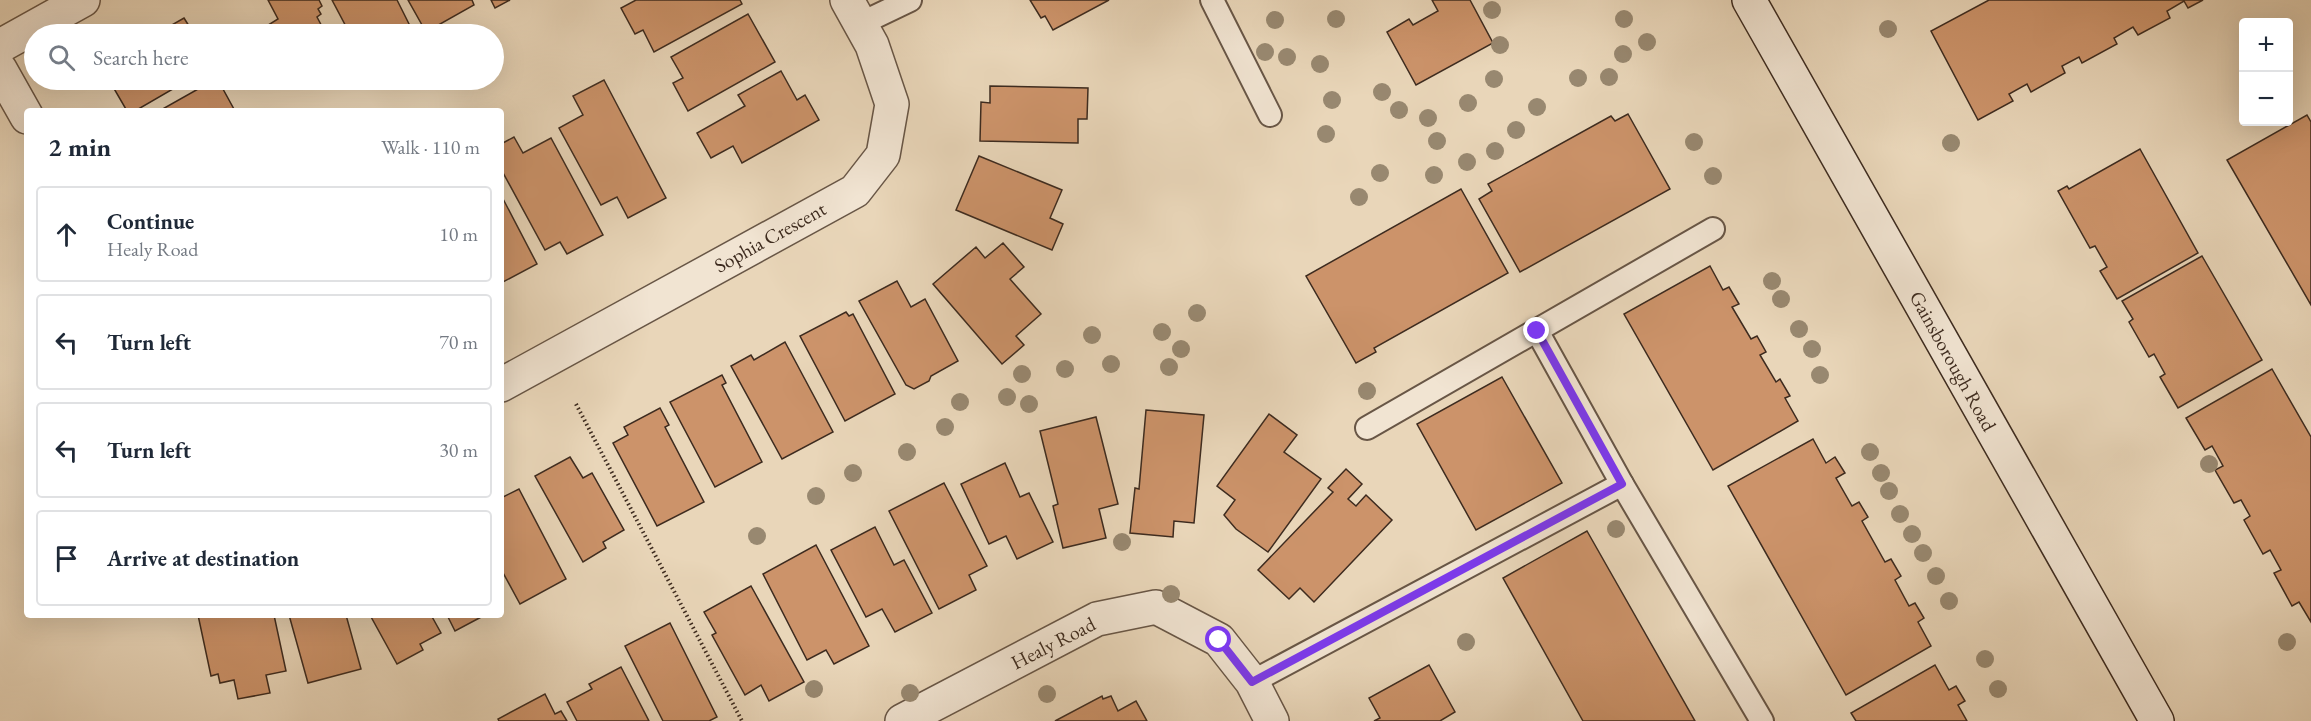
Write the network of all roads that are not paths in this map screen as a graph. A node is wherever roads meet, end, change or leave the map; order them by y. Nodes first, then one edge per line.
1 (83, 0) edge
2 (910, 0) edge
3 (1212, 0) edge
4 (1749, 0) edge
5 (854, 12) edge
6 (40, 24) edge
7 (24, 33) edge
8 (0, 46) edge
9 (0, 69) edge
10 (24, 112) edge
11 (1270, 115) dead end
12 (1713, 229) dead end
13 (1537, 331) junction
14 (504, 383) edge
15 (1367, 428) dead end
16 (1622, 484) junction
17 (1252, 682) junction
18 (902, 721) edge
19 (1272, 721) edge
20 (1762, 721) edge
21 (2157, 721) edge

1 - 6 street
2 - 5 lane
3 - 11 lane
4 - 21 street, Gainsborough Road
5 - 14 street, Sophia Crescent
7 - 8 street
9 - 10 street
12 - 13 lane
13 - 15 lane
13 - 16 lane
16 - 17 lane
16 - 20 lane
17 - 18 street, Healy Road
17 - 19 street, Healy Road

